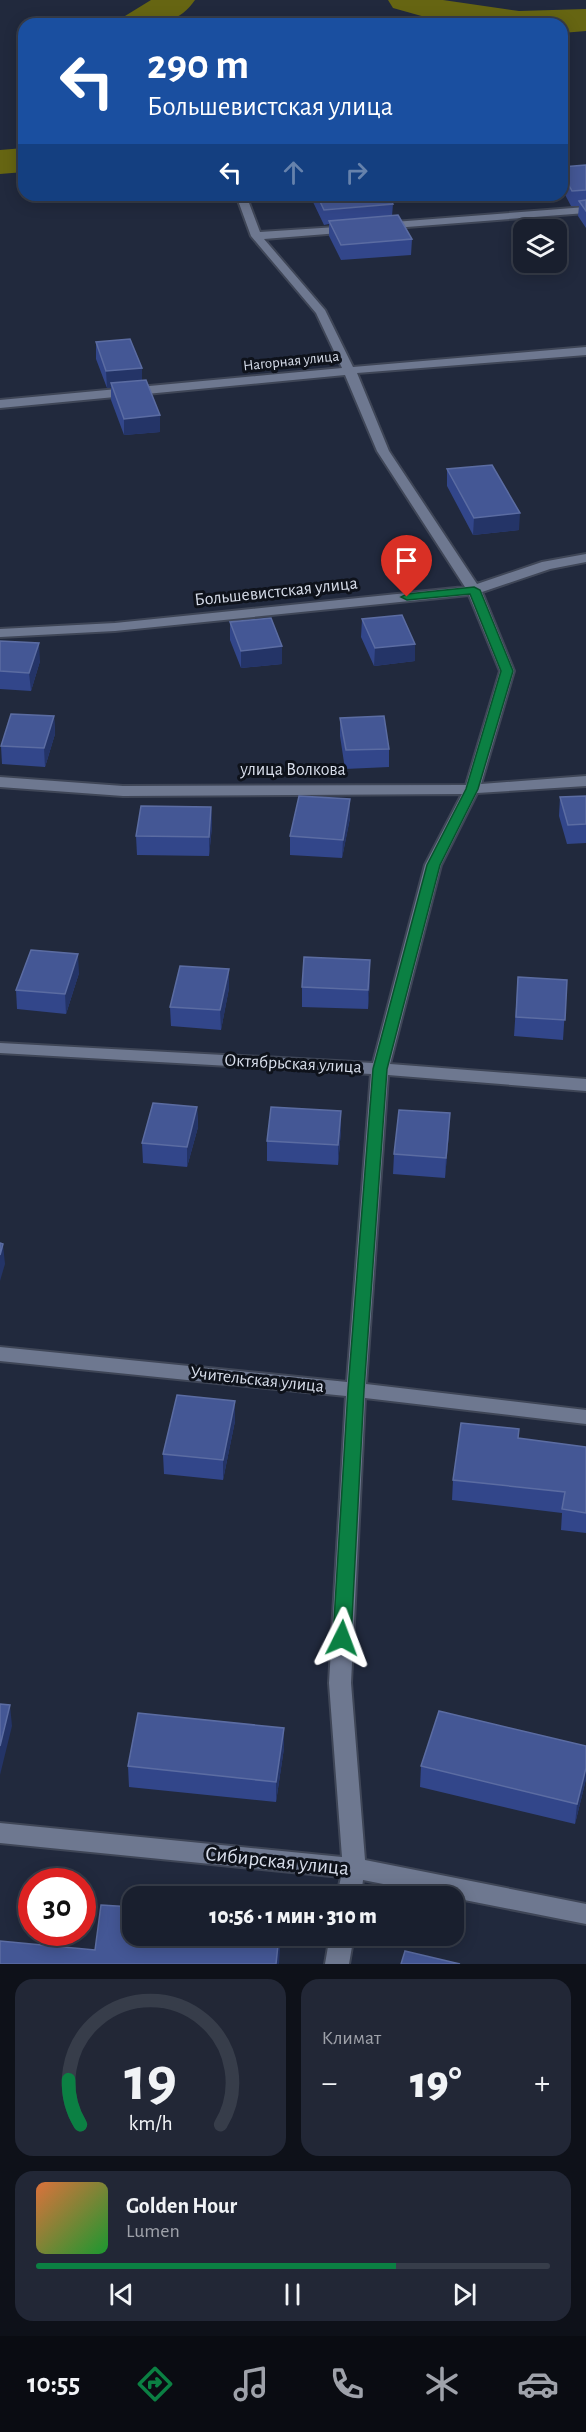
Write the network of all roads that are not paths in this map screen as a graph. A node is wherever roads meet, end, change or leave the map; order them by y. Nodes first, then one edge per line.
1 (243, 201) edge
2 (586, 210) edge
3 (256, 236) junction
4 (586, 351) edge
5 (350, 372) junction
6 (0, 404) edge
7 (586, 558) edge
8 (474, 590) junction
9 (0, 633) edge
10 (586, 781) edge
11 (0, 782) edge
12 (472, 789) junction
13 (0, 1048) edge
14 (380, 1069) junction
15 (586, 1085) edge
16 (0, 1354) edge
17 (356, 1390) junction
18 (586, 1417) edge
19 (0, 1833) edge
20 (354, 1868) junction
21 (351, 1886) edge
22 (586, 1914) edge
23 (340, 1946) edge
24 (337, 1964) edge

1 - 3 street
2 - 3 street
3 - 5 street
4 - 5 street, Нагорная улица
5 - 6 street, Нагорная улица
5 - 8 street
7 - 8 street, Большевистская улица
8 - 9 street, Большевистская улица
8 - 12 street
10 - 12 street, улица Волкова
11 - 12 street, улица Волкова
12 - 14 street
13 - 14 street, Октябрьская улица
14 - 15 street, Октябрьская улица
14 - 17 street
16 - 17 street, Учительская улица
17 - 18 street, Учительская улица
17 - 20 street
19 - 20 street, Сибирская улица
20 - 21 street
20 - 22 street, Сибирская улица
23 - 24 street

